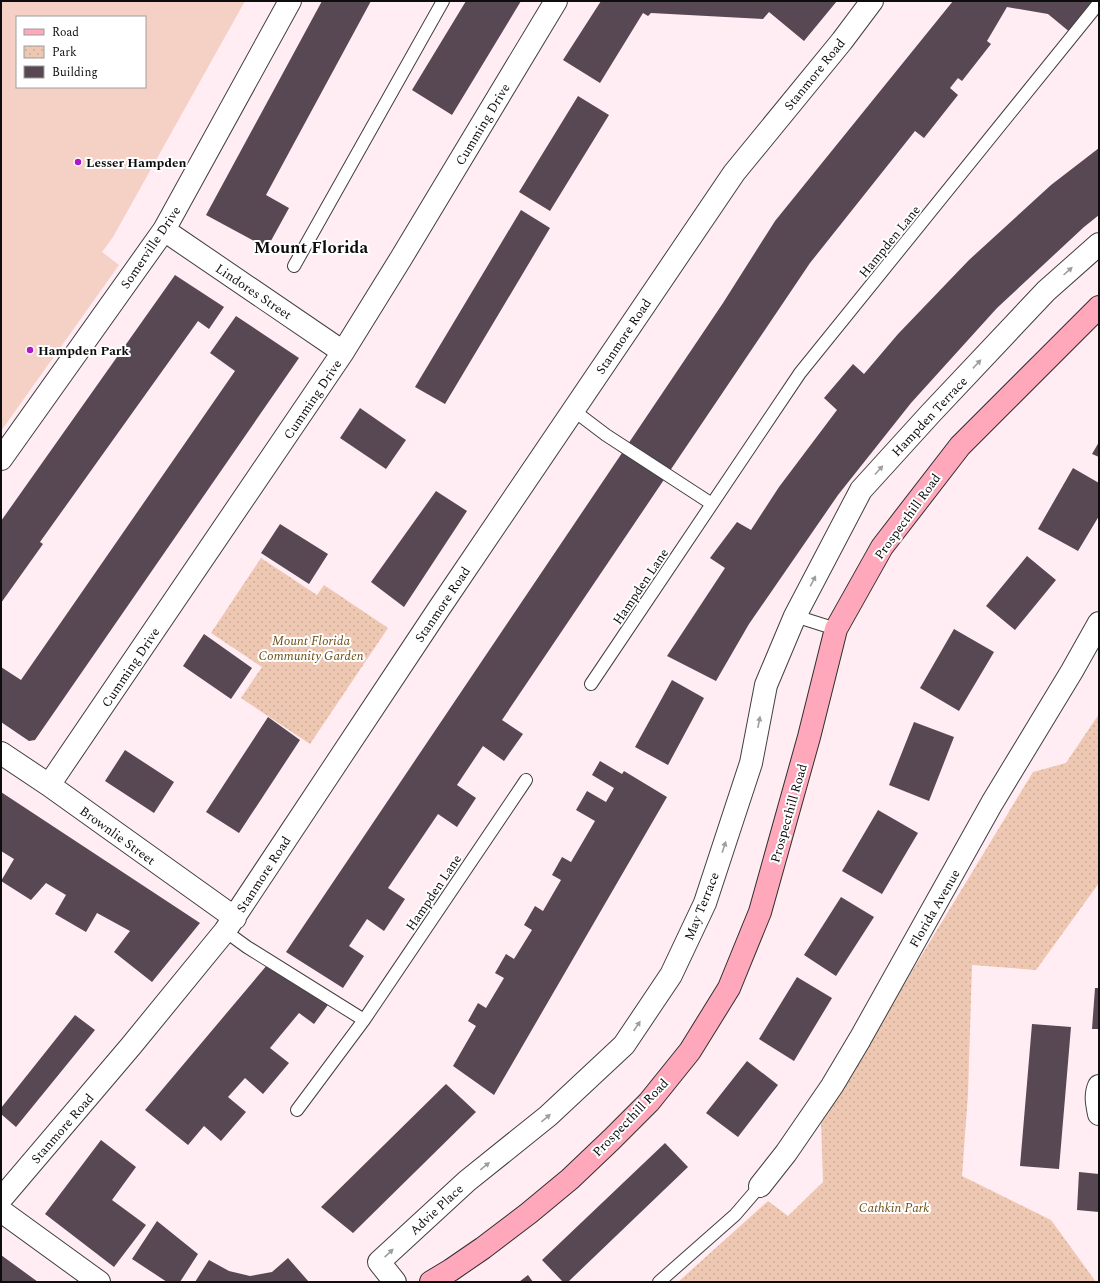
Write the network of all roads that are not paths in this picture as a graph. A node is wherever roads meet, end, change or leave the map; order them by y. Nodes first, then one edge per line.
1 (290, 1) edge
2 (443, 1) edge
3 (556, 1) edge
4 (872, 1) edge
5 (1099, 3) edge
6 (164, 230) junction
7 (1099, 244) edge
8 (294, 266) dead end
9 (1099, 307) edge
10 (343, 352) junction
11 (573, 410) junction
12 (1, 459) edge
13 (712, 504) junction
14 (795, 616) junction
15 (1099, 623) edge
16 (836, 629) junction
17 (591, 684) dead end
18 (1, 753) edge
19 (526, 780) dead end
20 (49, 785) junction
21 (230, 924) junction
22 (364, 1020) junction
23 (1099, 1086) edge
24 (297, 1110) dead end
25 (1099, 1114) edge
26 (515, 1142) joint
27 (760, 1186) joint
28 (1, 1199) edge
29 (1, 1211) edge
30 (99, 1282) edge
31 (395, 1282) edge
32 (431, 1282) edge
33 (659, 1282) edge

1 - 6 street, Somerville Drive
2 - 8 lane
3 - 10 street, Cumming Drive
4 - 11 street, Stanmore Road
5 - 13 lane, Hampden Lane
6 - 10 street, Lindores Street
6 - 12 street, Somerville Drive
14 -> 7 street, Hampden Terrace
9 - 16 main road, Prospecthill Road
10 - 20 street, Cumming Drive
11 - 13 lane
11 - 21 street, Stanmore Road
13 - 17 lane, Hampden Lane
14 - 16 lane
26 -> 14 street, May Terrace
15 - 27 street, Florida Avenue
16 - 32 main road, Prospecthill Road
18 - 20 street, Brownlie Street
19 - 22 lane, Hampden Lane
20 - 21 street, Brownlie Street
21 - 22 lane
21 - 28 street, Stanmore Road
22 - 24 lane, Hampden Lane
23 - 25 street
31 -> 26 street, Advie Place
27 - 33 lane
29 - 30 street

